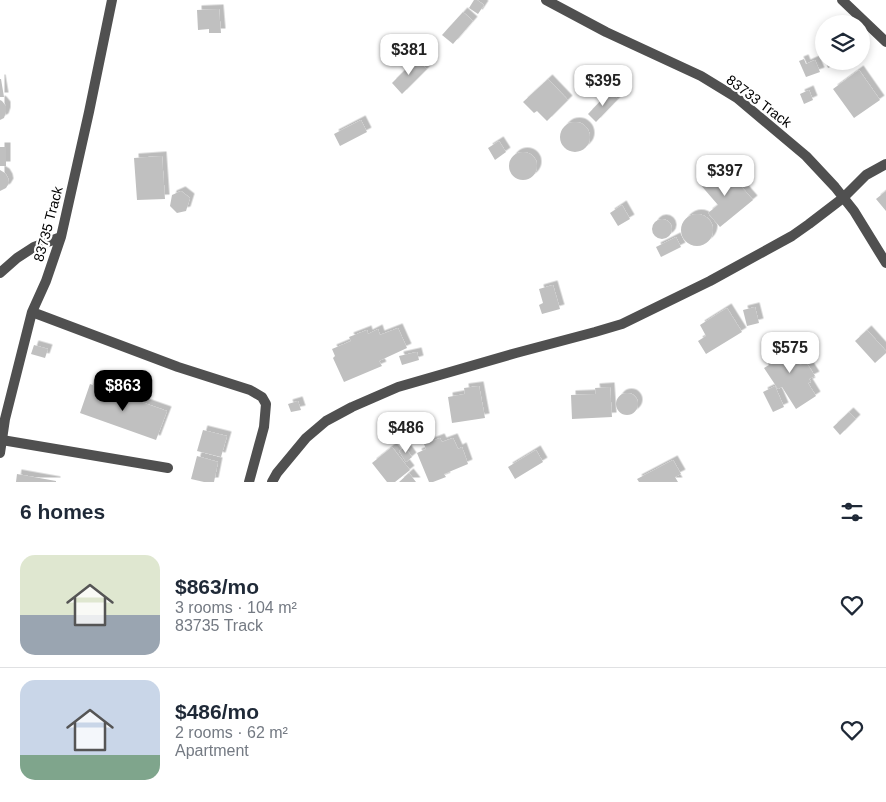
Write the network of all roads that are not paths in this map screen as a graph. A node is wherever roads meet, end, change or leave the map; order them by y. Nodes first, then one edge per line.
1 (112, 0) edge
2 (546, 0) edge
3 (842, 0) edge
4 (886, 42) edge
5 (886, 164) edge
6 (843, 198) junction
7 (61, 237) junction
8 (886, 263) edge
9 (0, 273) edge
10 (32, 312) junction
11 (2, 440) junction
12 (0, 453) edge
13 (168, 468) dead end
14 (249, 482) edge
15 (272, 482) edge

1 - 7 street, 83735 Track
2 - 6 street, 83733 Track
3 - 4 street
5 - 6 street
6 - 8 street, 83733 Track
6 - 15 street
7 - 9 street
7 - 10 street, 83735 Track
10 - 11 street, 83735 Track
10 - 14 street
11 - 12 street, 83735 Track
11 - 13 street

